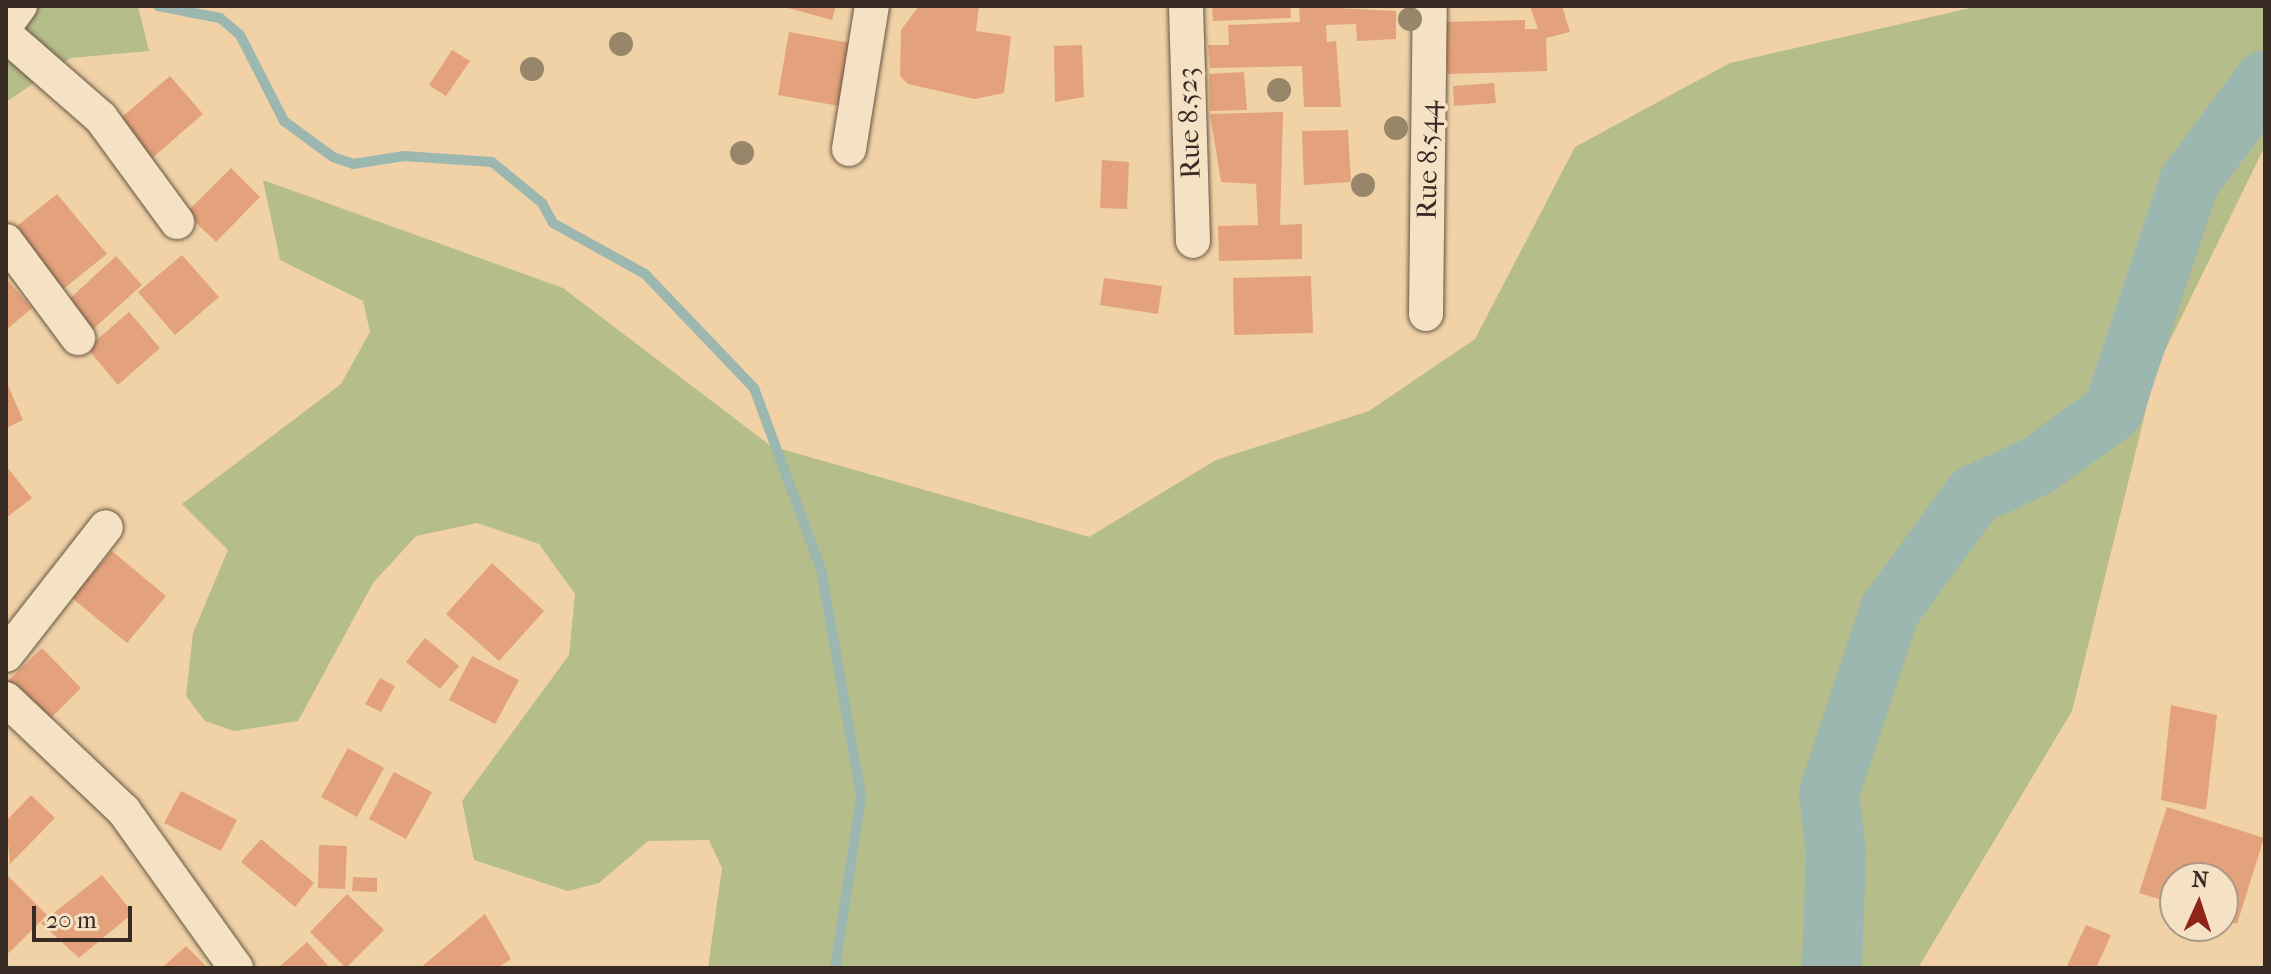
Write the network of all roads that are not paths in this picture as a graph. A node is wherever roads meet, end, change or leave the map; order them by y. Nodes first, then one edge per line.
1 (20, 6) edge
2 (872, 6) edge
3 (1186, 6) edge
4 (1430, 6) edge
5 (6, 25) edge
6 (6, 35) edge
7 (849, 149) dead end
8 (177, 222) dead end
9 (6, 241) edge
10 (1193, 241) dead end
11 (1426, 314) dead end
12 (78, 338) dead end
13 (106, 527) dead end
14 (6, 655) edge
15 (6, 699) edge
16 (236, 968) edge

1 - 5 street
2 - 7 street
3 - 10 street, Rue 8.523
4 - 11 street, Rue 8.544
6 - 8 street
9 - 12 street
13 - 14 street
15 - 16 street

